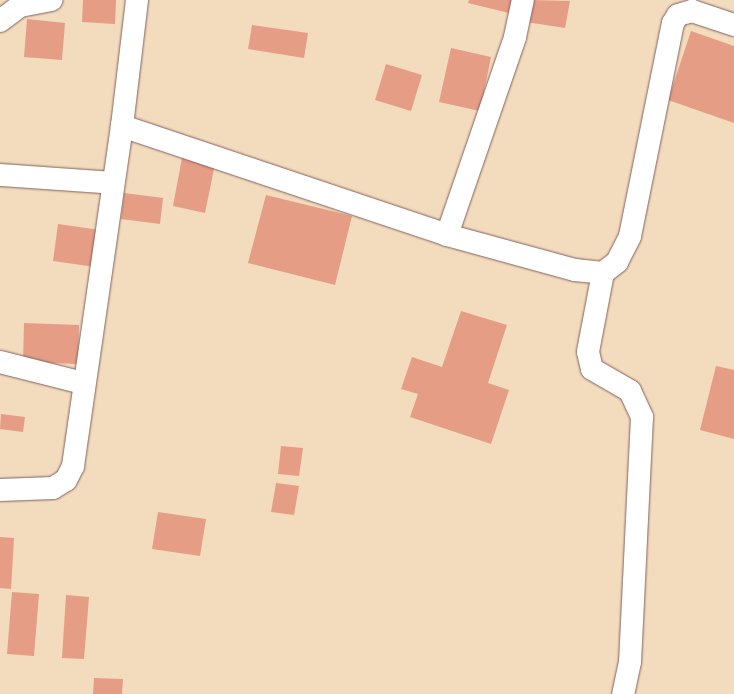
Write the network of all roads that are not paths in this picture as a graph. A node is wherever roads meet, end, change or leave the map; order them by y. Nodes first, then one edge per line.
1 (50, 0) edge
2 (137, 0) edge
3 (523, 0) edge
4 (0, 20) edge
5 (734, 25) edge
6 (122, 126) junction
7 (0, 175) edge
8 (113, 183) junction
9 (447, 234) junction
10 (603, 273) junction
11 (0, 362) edge
12 (83, 383) junction
13 (0, 490) edge
14 (623, 694) edge

1 - 4 street
2 - 6 street
3 - 9 street
5 - 10 street
6 - 8 street
6 - 9 street
7 - 8 street
8 - 12 street
9 - 10 street
10 - 14 street
11 - 12 street
12 - 13 street

